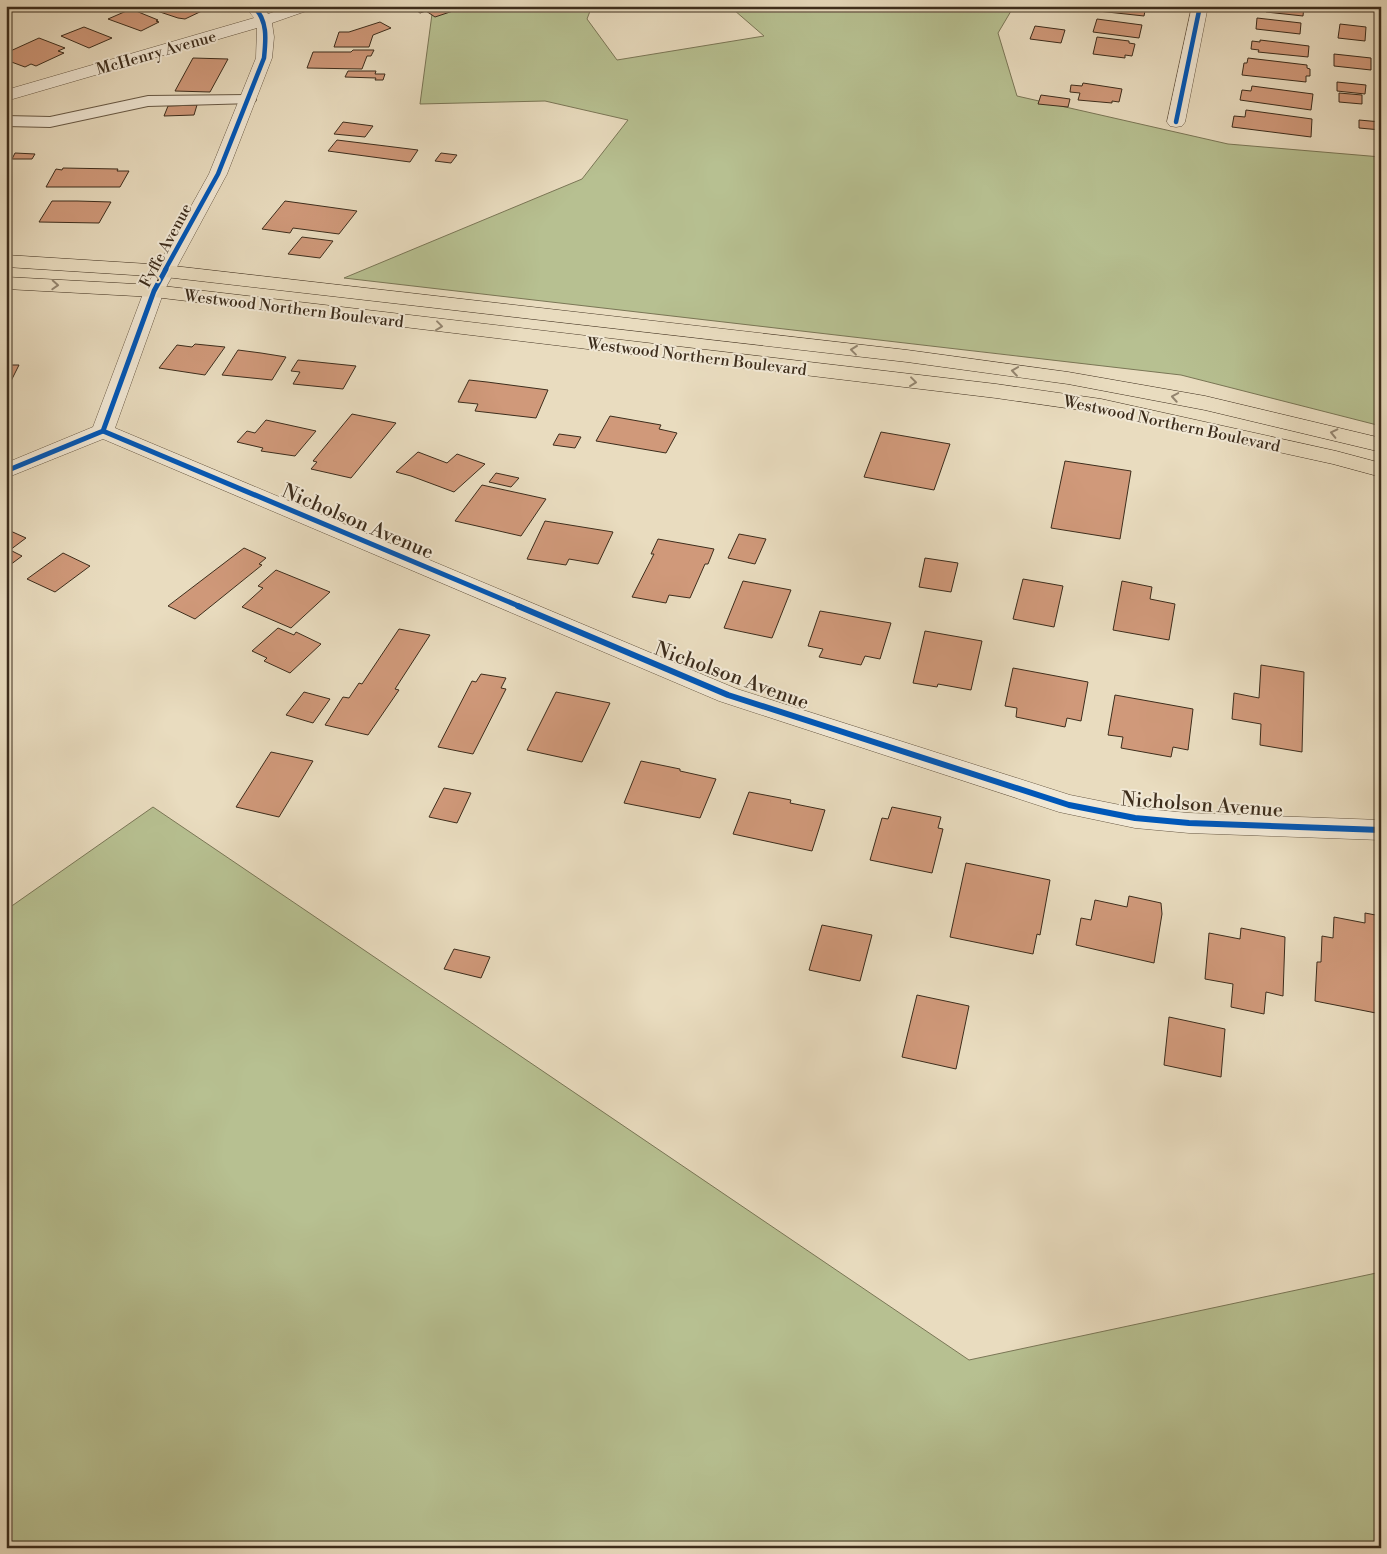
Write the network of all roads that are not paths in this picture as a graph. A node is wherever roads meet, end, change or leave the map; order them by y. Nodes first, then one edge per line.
1 (306, 6) edge
2 (1200, 6) edge
3 (258, 14) edge
4 (6, 83) edge
5 (14, 94) edge
6 (248, 100) junction
7 (6, 121) edge
8 (1176, 122) dead end
9 (6, 261) edge
10 (165, 271) junction
11 (6, 283) edge
12 (154, 292) junction
13 (103, 431) junction
14 (1381, 445) edge
15 (1381, 470) edge
16 (6, 471) edge
17 (1381, 830) edge

1 - 3 street, McHenry Avenue
2 - 8 street
3 - 5 street, McHenry Avenue
3 - 6 street, Fyffe Avenue
4 - 5 street
6 - 7 lane
6 - 10 street, Fyffe Avenue
9 - 10 main road, Westwood Northern Boulevard
10 - 12 street, Fyffe Avenue
14 -> 10 main road, Westwood Northern Boulevard
11 -> 12 main road, Westwood Northern Boulevard
12 - 13 street, Fyffe Avenue
12 -> 15 main road, Westwood Northern Boulevard
13 - 16 street
13 - 17 street, Nicholson Avenue

